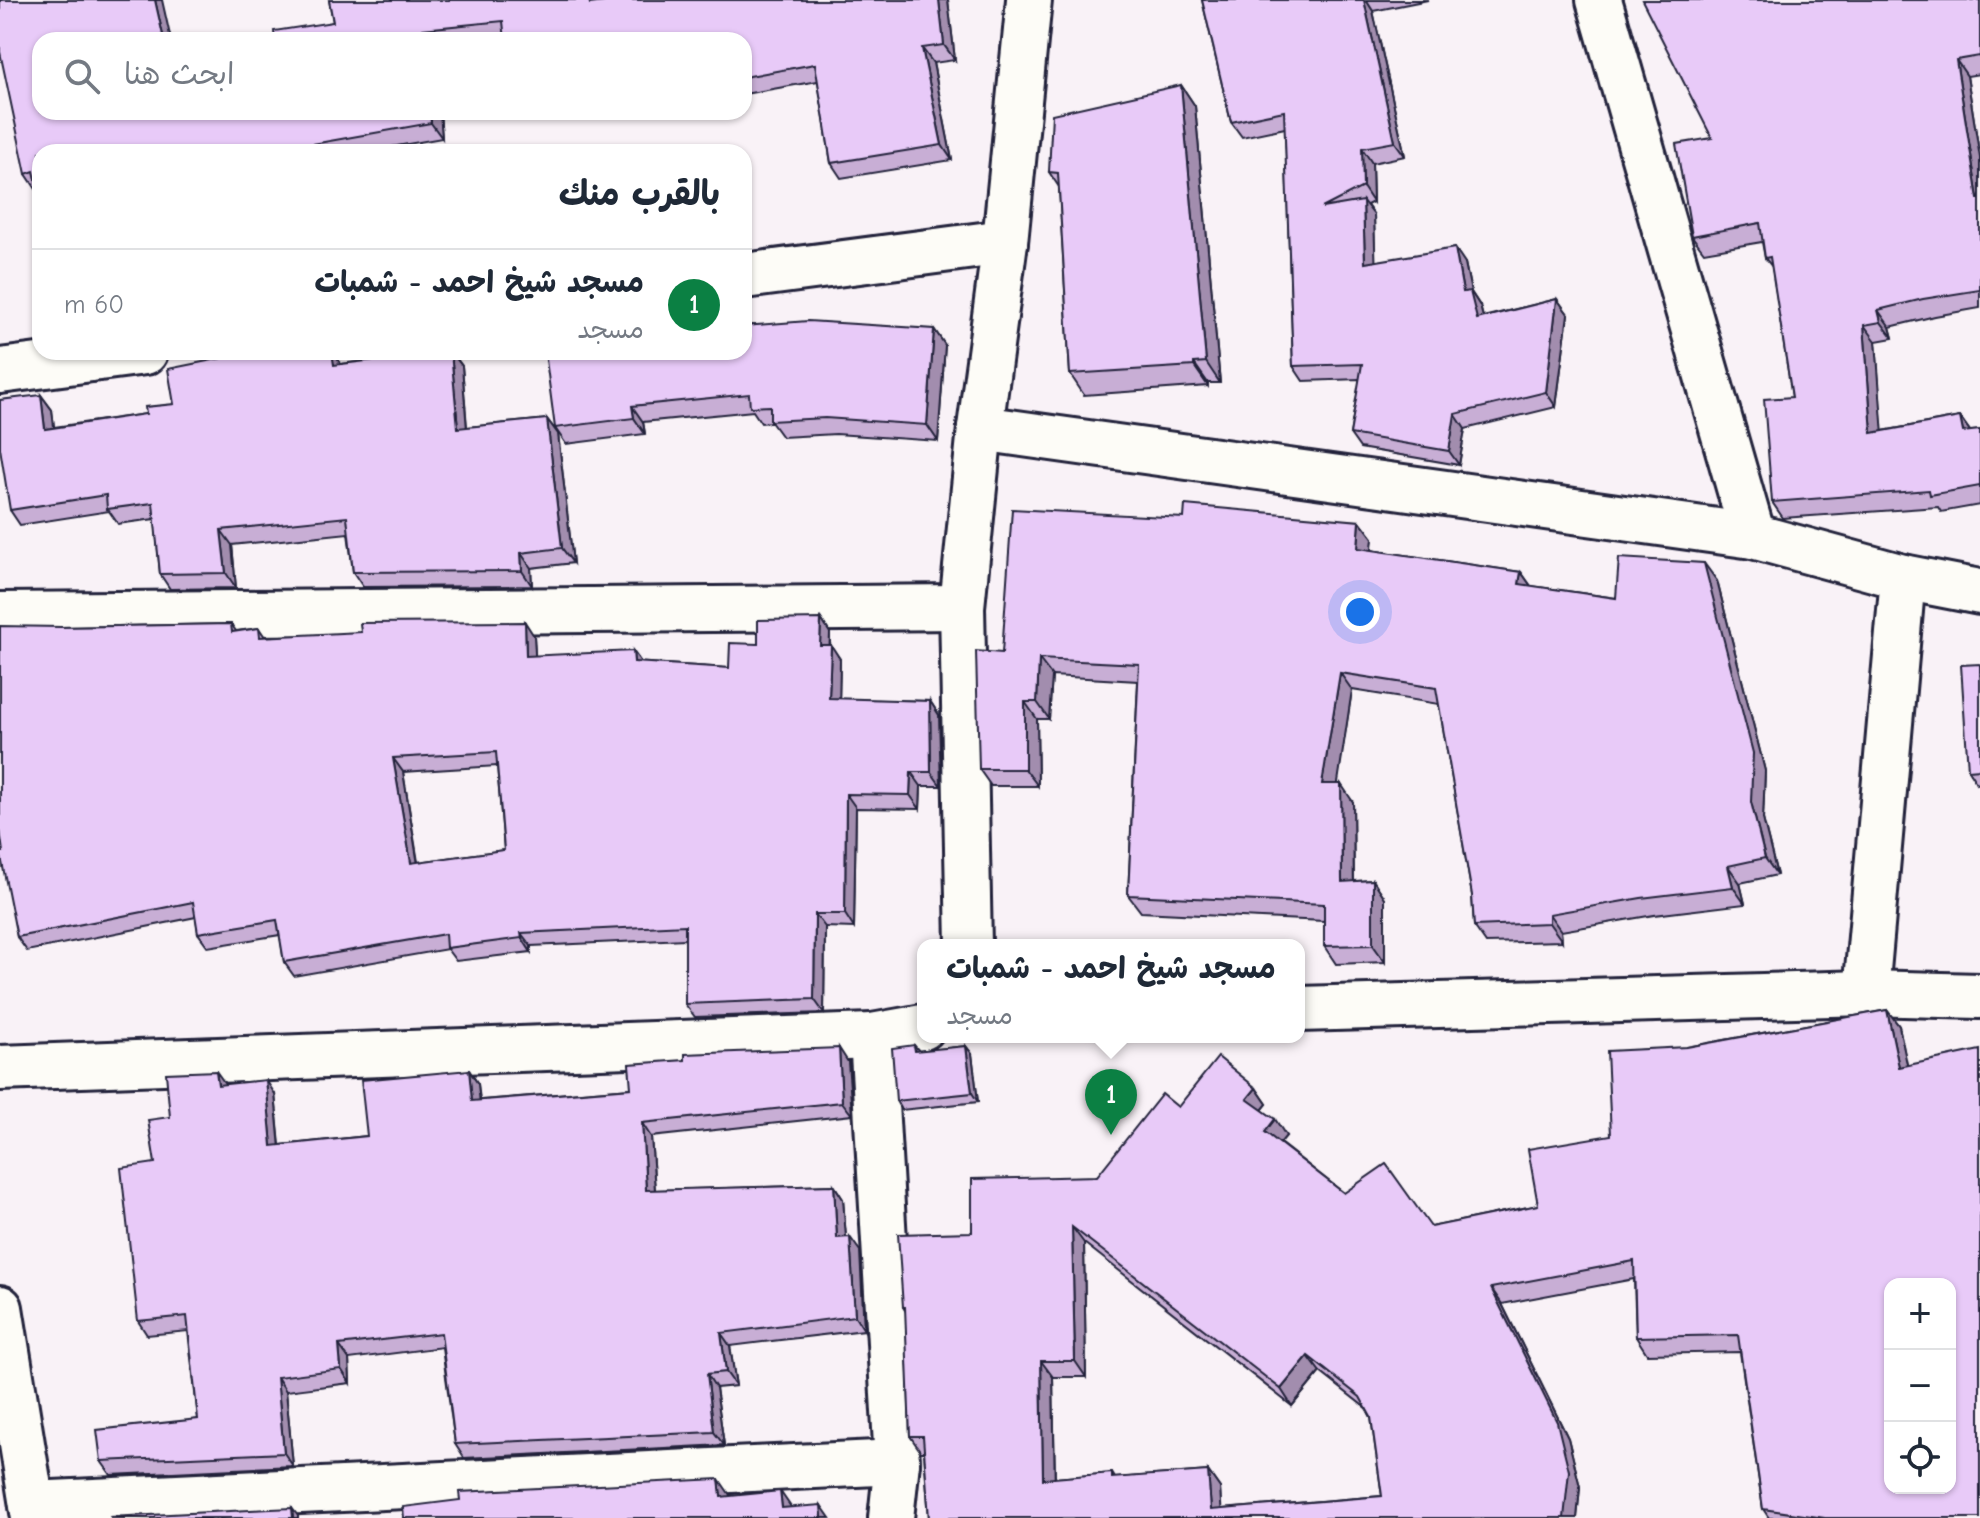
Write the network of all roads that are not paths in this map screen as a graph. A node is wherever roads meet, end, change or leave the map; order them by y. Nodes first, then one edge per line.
1 (1029, 0) edge
2 (1599, 0) edge
3 (1005, 242) junction
4 (752, 275) edge
5 (84, 360) edge
6 (0, 371) edge
7 (980, 428) junction
8 (1753, 536) junction
9 (1903, 577) junction
10 (1980, 592) edge
11 (962, 607) junction
12 (0, 615) edge
13 (969, 939) edge
14 (1866, 993) junction
15 (1980, 996) edge
16 (1305, 1009) edge
17 (917, 1028) edge
18 (872, 1036) junction
19 (0, 1068) edge
20 (0, 1308) edge
21 (897, 1462) junction
22 (33, 1511) edge
23 (891, 1518) edge

1 - 3 street
2 - 8 street
3 - 4 street
3 - 7 street
5 - 6 street
7 - 8 street
7 - 11 street
8 - 9 street
9 - 10 street
9 - 14 street
11 - 12 street
11 - 13 street
14 - 15 street
14 - 16 street
17 - 18 street
18 - 19 street
18 - 21 street
20 - 22 street
21 - 22 street
21 - 23 street

